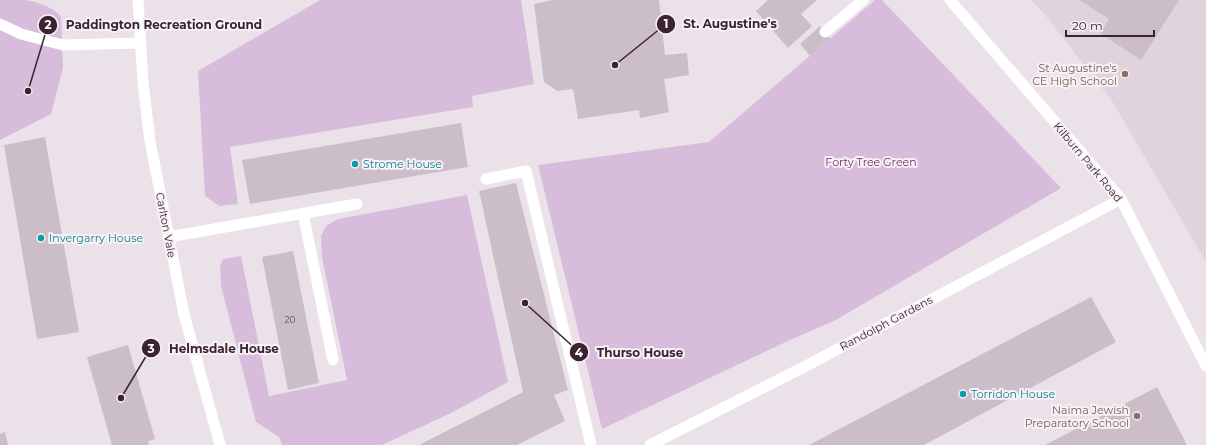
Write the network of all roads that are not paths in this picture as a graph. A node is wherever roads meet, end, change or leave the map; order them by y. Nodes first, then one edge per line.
1 (138, 0) edge
2 (863, 0) edge
3 (950, 0) edge
4 (0, 24) edge
5 (825, 32) dead end
6 (141, 43) junction
7 (486, 179) dead end
8 (1121, 199) junction
9 (357, 204) dead end
10 (303, 213) junction
11 (168, 237) junction
12 (333, 360) dead end
13 (1206, 366) edge
14 (220, 445) edge
15 (591, 445) edge
16 (650, 445) edge

1 - 6 street, Carlton Vale
2 - 5 street
3 - 8 street, Kilburn Park Road
4 - 6 street
6 - 11 street, Carlton Vale
7 - 15 street
8 - 13 street, Kilburn Park Road
8 - 16 street, Randolph Gardens
9 - 10 street
10 - 11 street
10 - 12 street
11 - 14 street, Carlton Vale

